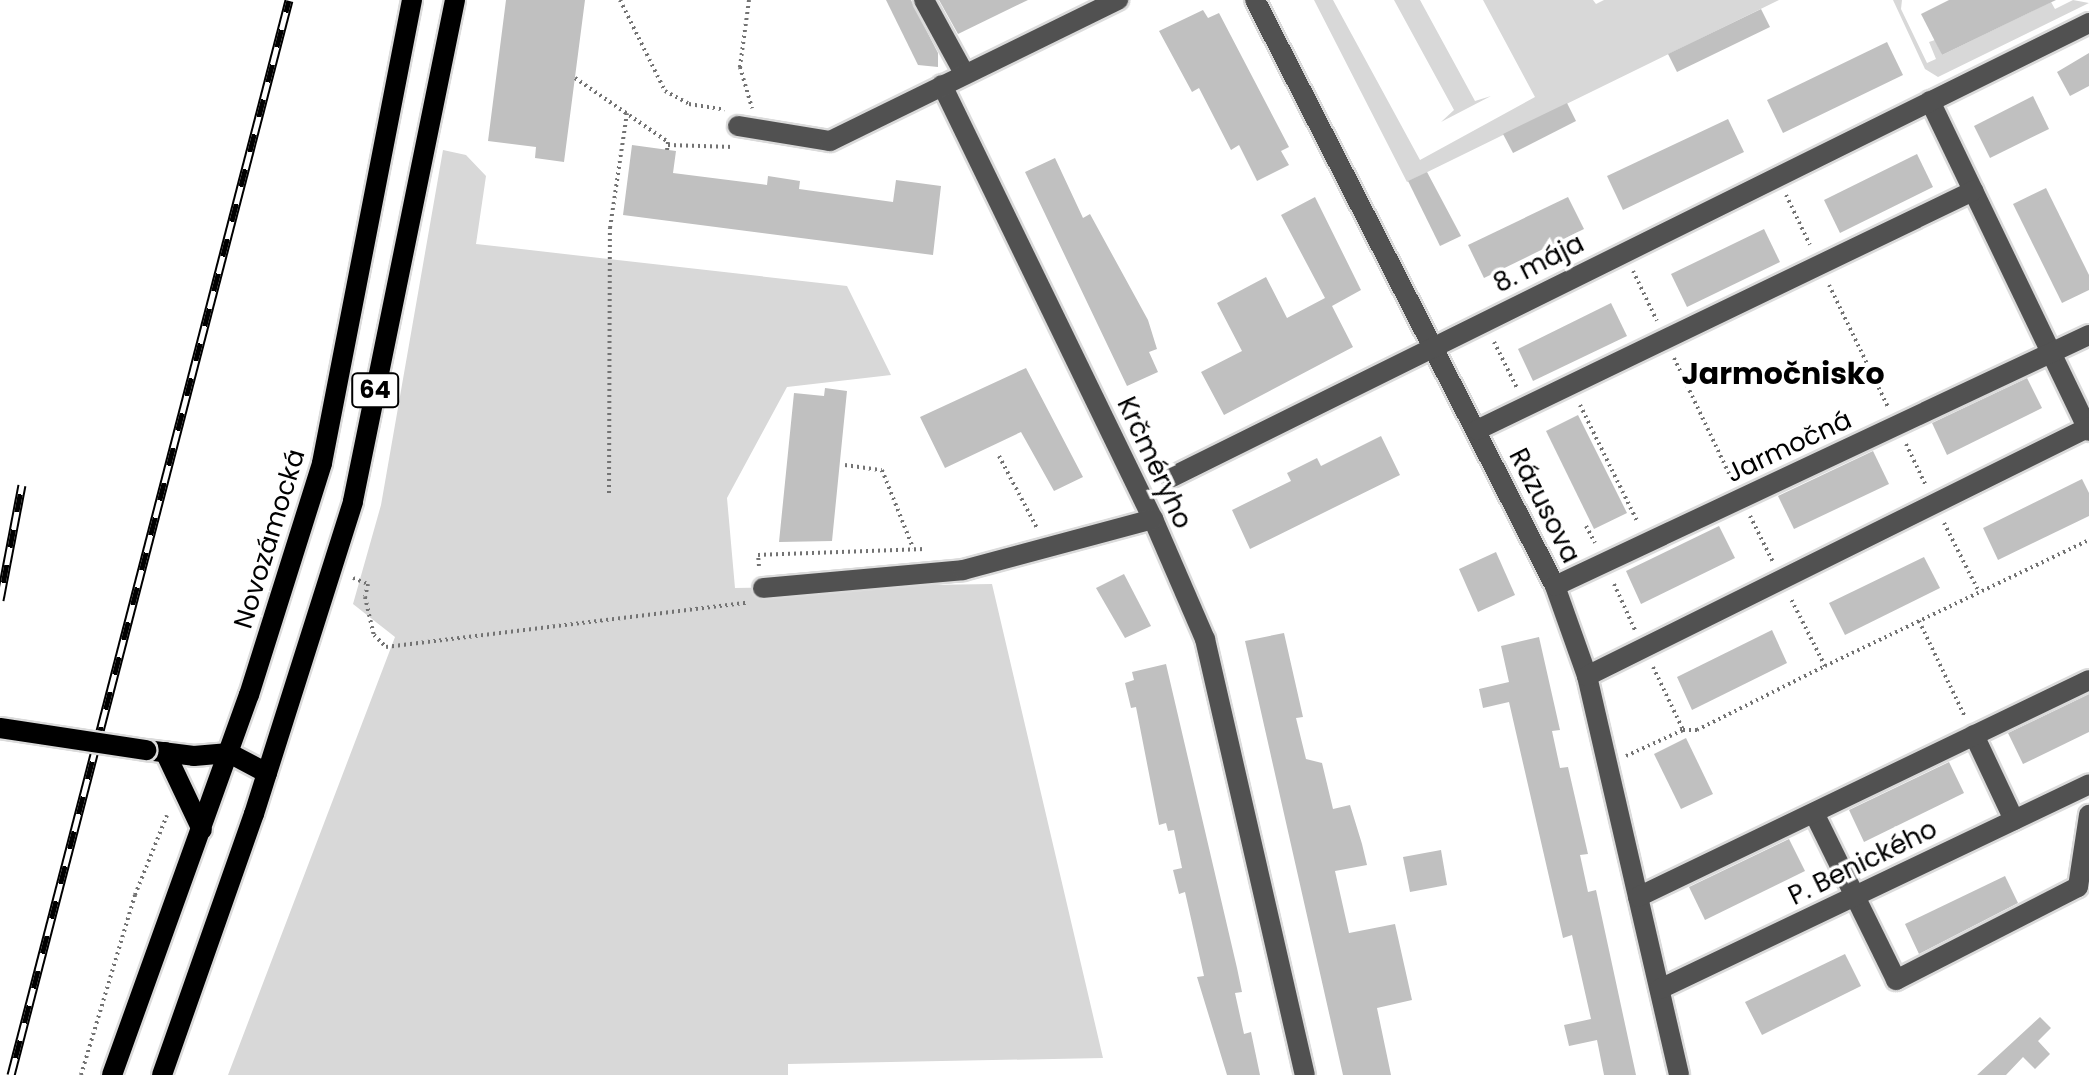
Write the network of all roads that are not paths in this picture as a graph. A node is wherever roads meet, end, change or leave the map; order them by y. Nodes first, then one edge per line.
1 (412, 0) edge
2 (455, 0) edge
3 (924, 0) edge
4 (1118, 0) edge
5 (1255, 0) edge
6 (1083, 8) edge
7 (2089, 23) edge
8 (964, 73) junction
9 (942, 85) junction
10 (1930, 101) junction
11 (736, 117) road end
12 (1973, 191) junction
13 (2089, 335) edge
14 (1434, 345) junction
15 (2051, 353) junction
16 (2089, 428) edge
17 (1477, 430) junction
18 (1172, 477) dead end
19 (1153, 519) junction
20 (1555, 586) junction
21 (763, 588) road end
22 (1587, 676) junction
23 (2089, 680) edge
24 (0, 728) edge
25 (1974, 735) junction
26 (156, 751) junction
27 (229, 753) junction
28 (267, 773) junction
29 (2089, 784) edge
30 (1814, 813) junction
31 (2089, 815) edge
32 (2014, 820) junction
33 (202, 830) junction
34 (1854, 896) junction
35 (1638, 897) junction
36 (1660, 989) junction
37 (112, 1075) edge
38 (162, 1075) edge
39 (1305, 1075) edge
40 (1679, 1075) edge

1 - 27 main road, Novozámocká / 64
2 - 28 main road, 64
3 - 8 street
4 - 6 street
5 - 14 street, Rázusova
6 - 8 street
7 - 10 street, 8. mája
8 - 9 street
9 - 11 street
9 - 19 street, Krčméryho
10 - 12 street
10 - 14 street, 8. mája
12 - 15 street
12 - 17 street
13 - 15 street, Jarmočná
14 - 17 street, Rázusova
14 - 18 street, 8. mája
15 - 16 street
15 - 20 street, Jarmočná
16 - 22 street
17 - 20 street, Rázusova
19 - 21 street
19 - 39 street, Krčméryho
20 - 22 street, Rázusova
22 - 35 street, Rázusova
23 - 25 street
24 - 26 main road, bridge
25 - 30 street
25 - 32 street
26 - 27 main road
26 - 33 main road
27 - 28 main road
27 - 33 main road, Novozámocká / 64
28 - 38 main road, 64
29 - 32 street, P. Benického
30 - 34 street
30 - 35 street
31 - 34 street
32 - 34 street, P. Benického
33 - 37 main road, Novozámocká / 64
34 - 36 street, P. Benického
35 - 36 street, Rázusova
36 - 40 street, Rázusova

